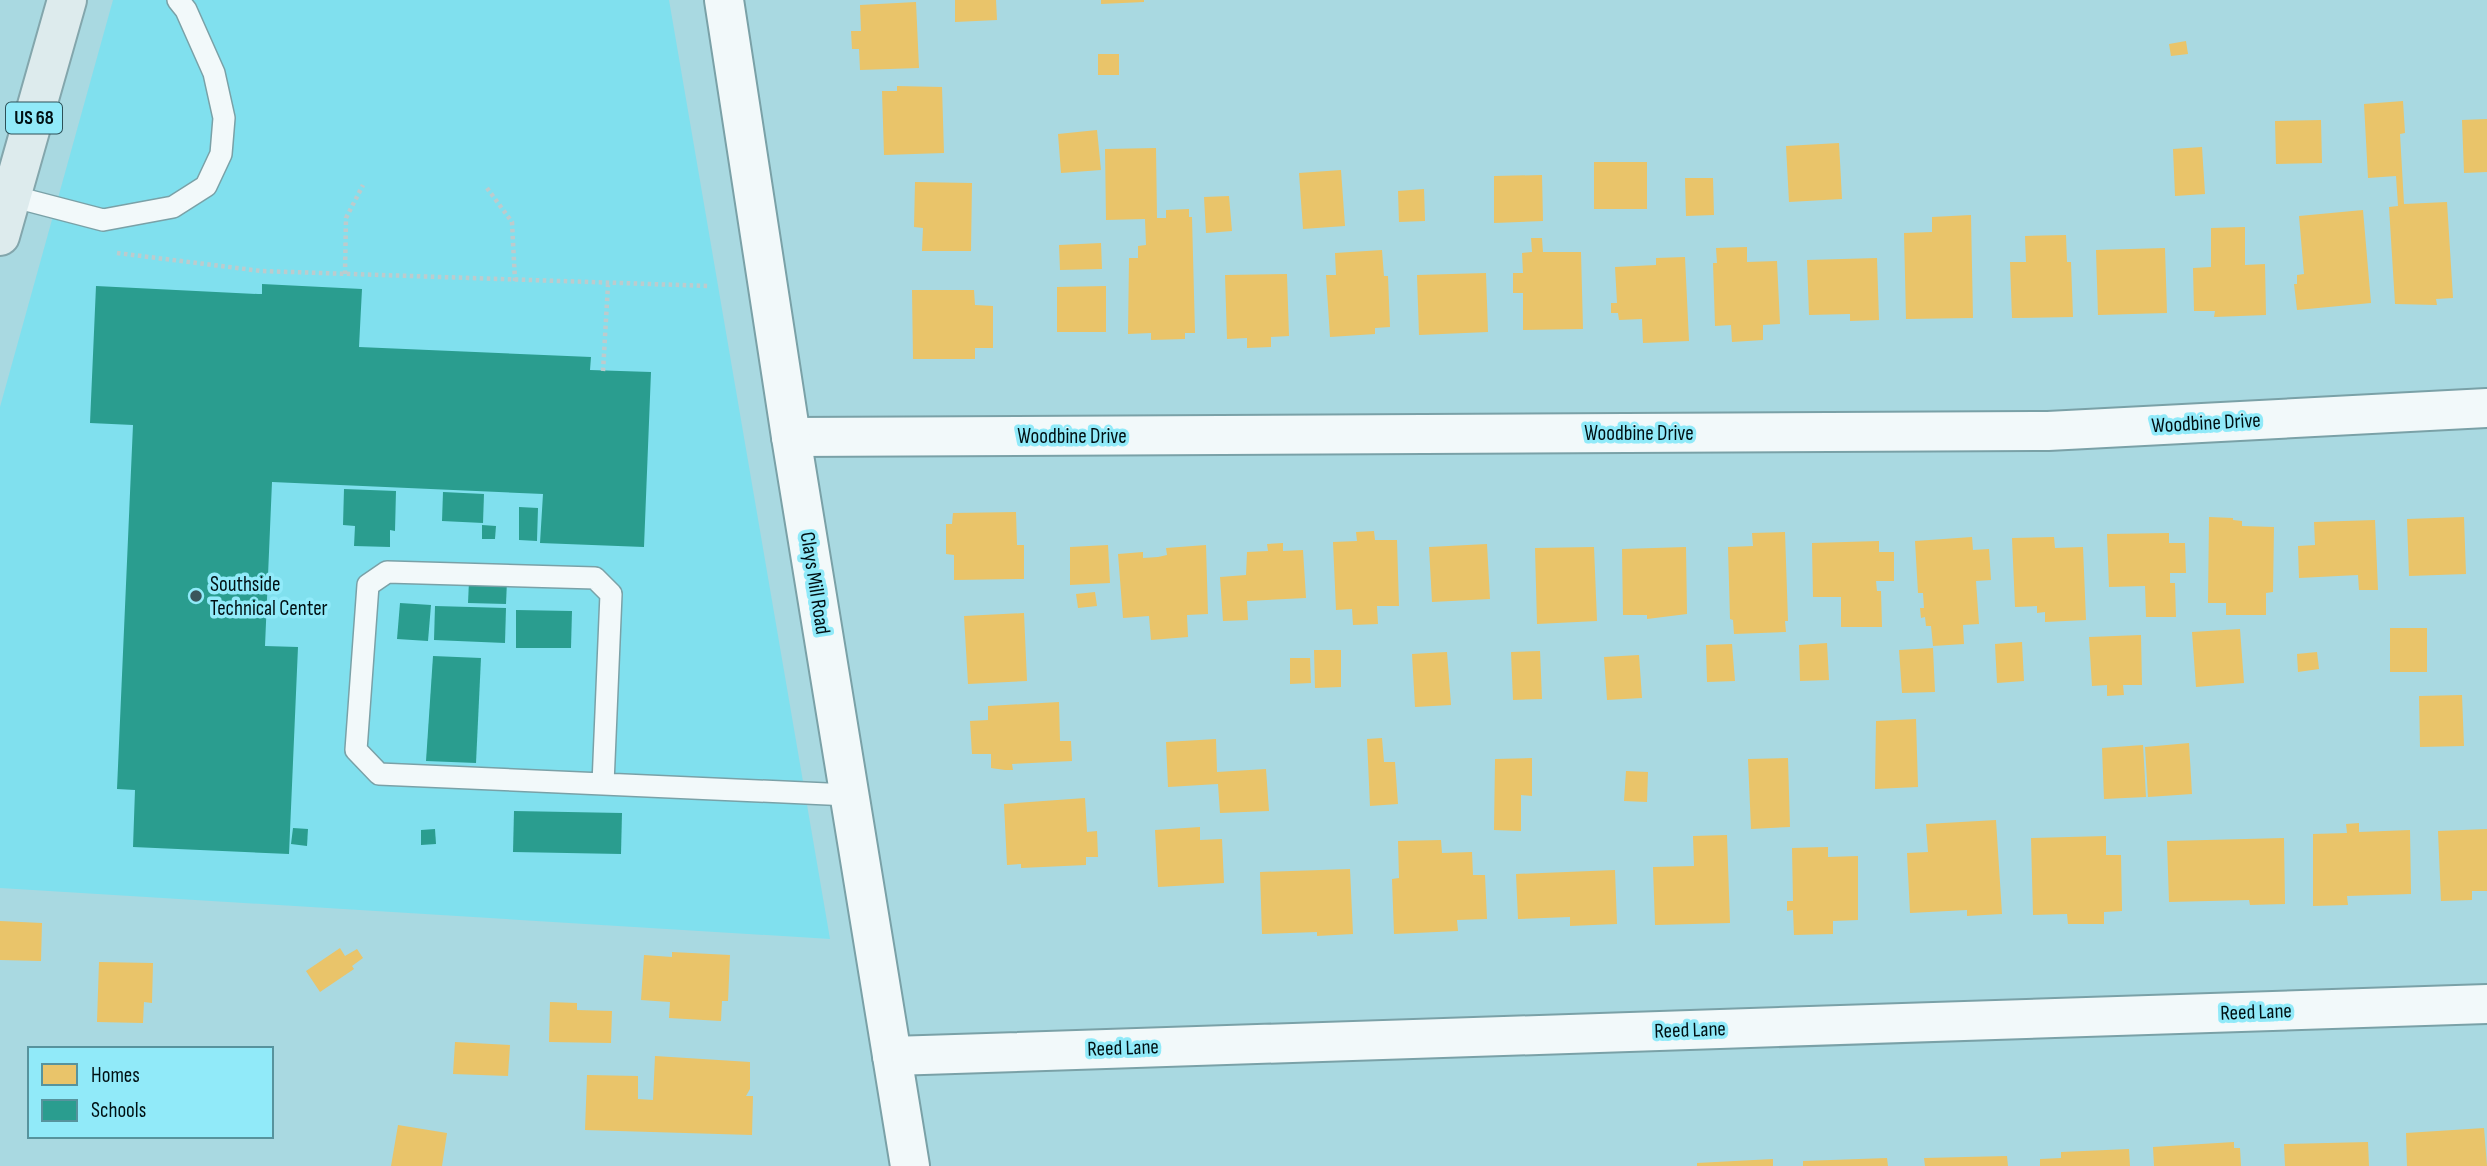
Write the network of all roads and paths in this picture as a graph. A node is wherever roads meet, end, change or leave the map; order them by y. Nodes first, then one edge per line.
1 (67, 0) edge
2 (178, 0) edge
3 (724, 0) edge
4 (363, 185) dead end
5 (487, 188) dead end
6 (6, 195) edge
7 (0, 236) edge
8 (117, 253) dead end
9 (345, 274) junction
10 (515, 281) junction
11 (608, 285) junction
12 (710, 286) dead end
13 (603, 371) dead end
14 (2487, 408) edge
15 (791, 437) junction
16 (603, 784) junction
17 (849, 795) junction
18 (2487, 1004) edge
19 (892, 1056) junction
20 (910, 1166) edge

1 - 6 main road, US 68
2 - 6 lane
3 - 15 street, Clays Mill Road
4 - 9 path
5 - 10 path
6 - 7 main road, US 68
8 - 9 path
9 - 10 path
10 - 11 path
11 - 12 path
11 - 13 path
14 - 15 street, Woodbine Drive
15 - 17 street, Clays Mill Road
16 - 16 lane
16 - 17 lane
17 - 19 street, Clays Mill Road
18 - 19 street, Reed Lane
19 - 20 street, Clays Mill Road

